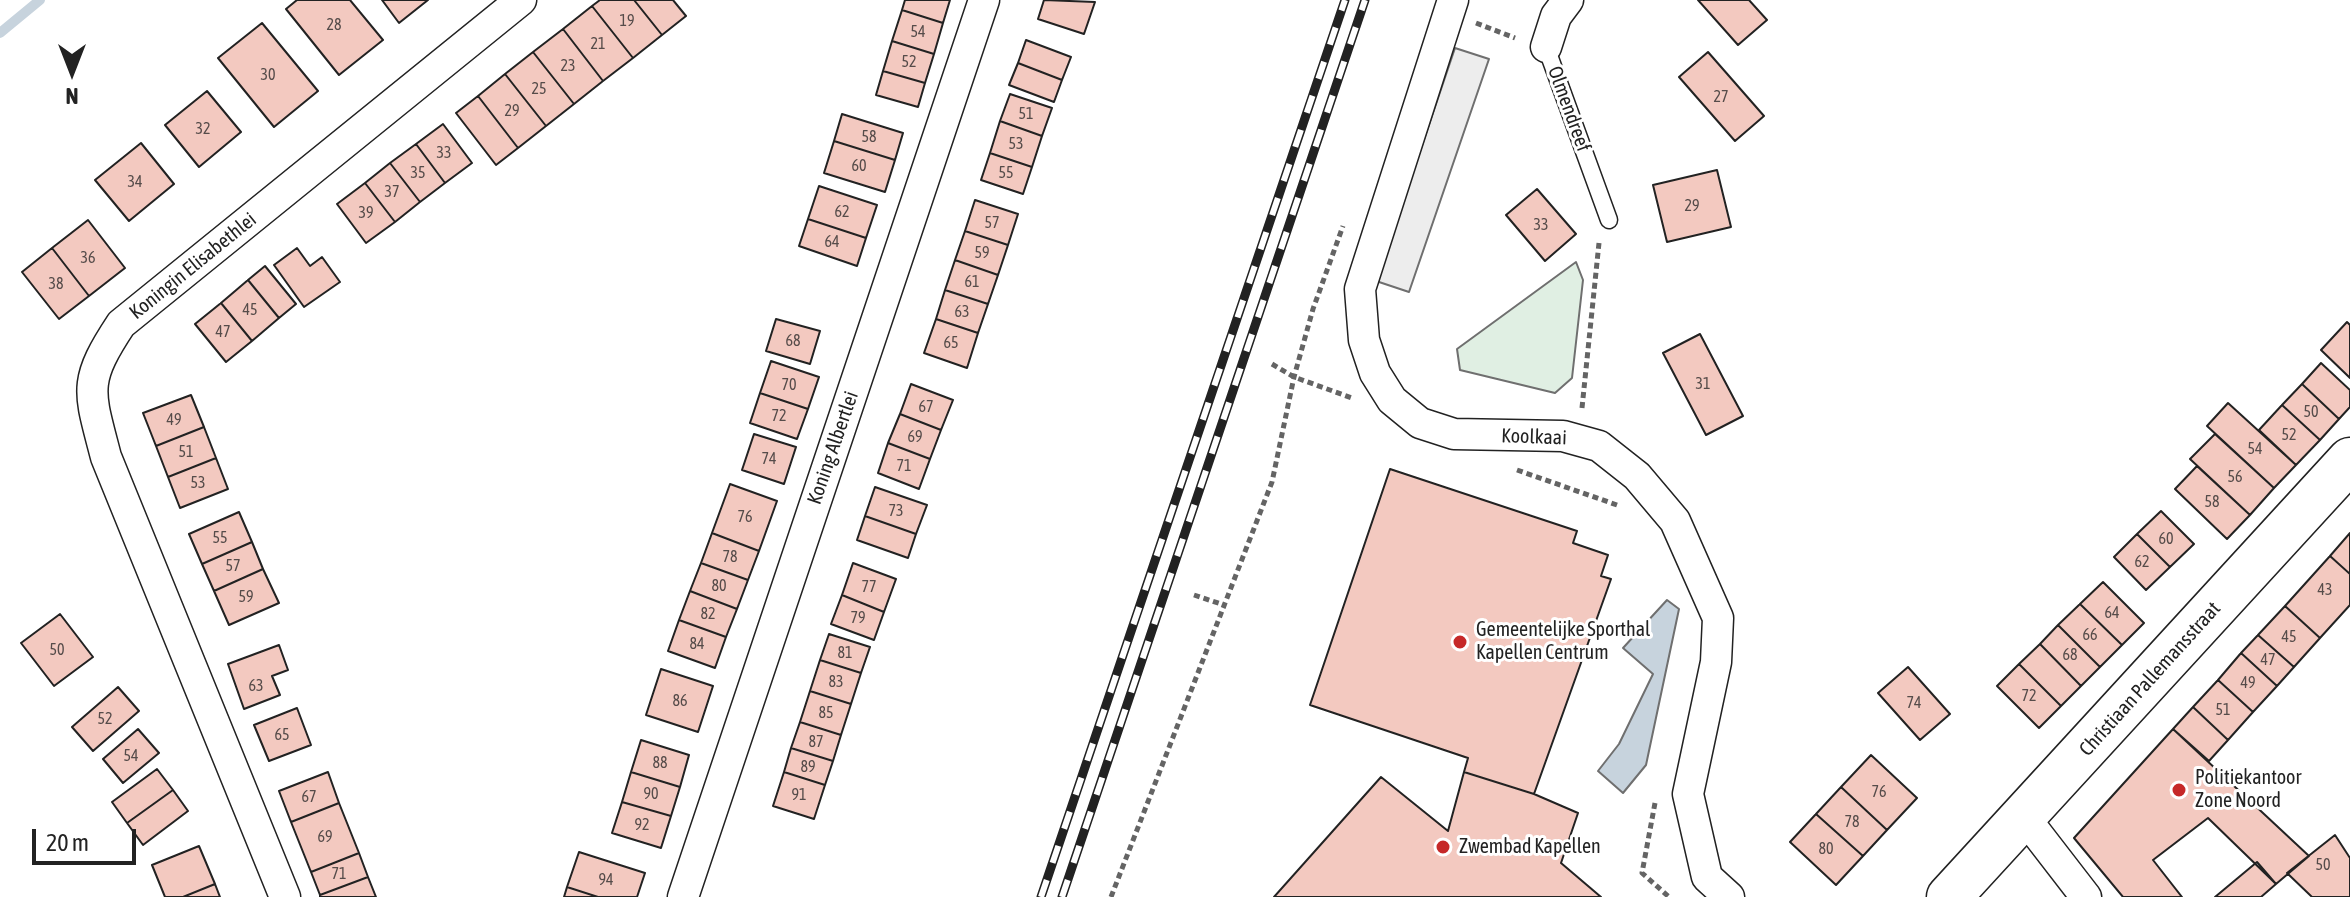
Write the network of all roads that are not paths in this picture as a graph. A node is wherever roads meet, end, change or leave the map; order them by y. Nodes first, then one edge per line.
1 (521, 0) edge
2 (984, 0) edge
3 (1568, 0) edge
4 (1451, 6) edge
5 (1546, 47) joint
6 (1609, 220) road end
7 (2350, 460) edge
8 (2025, 818) junction
9 (285, 897) edge
10 (683, 897) edge
11 (1729, 897) edge
12 (1949, 897) edge
13 (2086, 897) edge

1 - 9 street, Koningin Elisabethlei
2 - 10 street, Koning Albertlei
3 - 5 street, Olmendreef
4 - 11 street, Koolkaai
5 - 6 lane, Olmendreef
7 - 8 street, Christiaan Pallemansstraat
8 - 12 street, Christiaan Pallemansstraat
8 - 13 street

